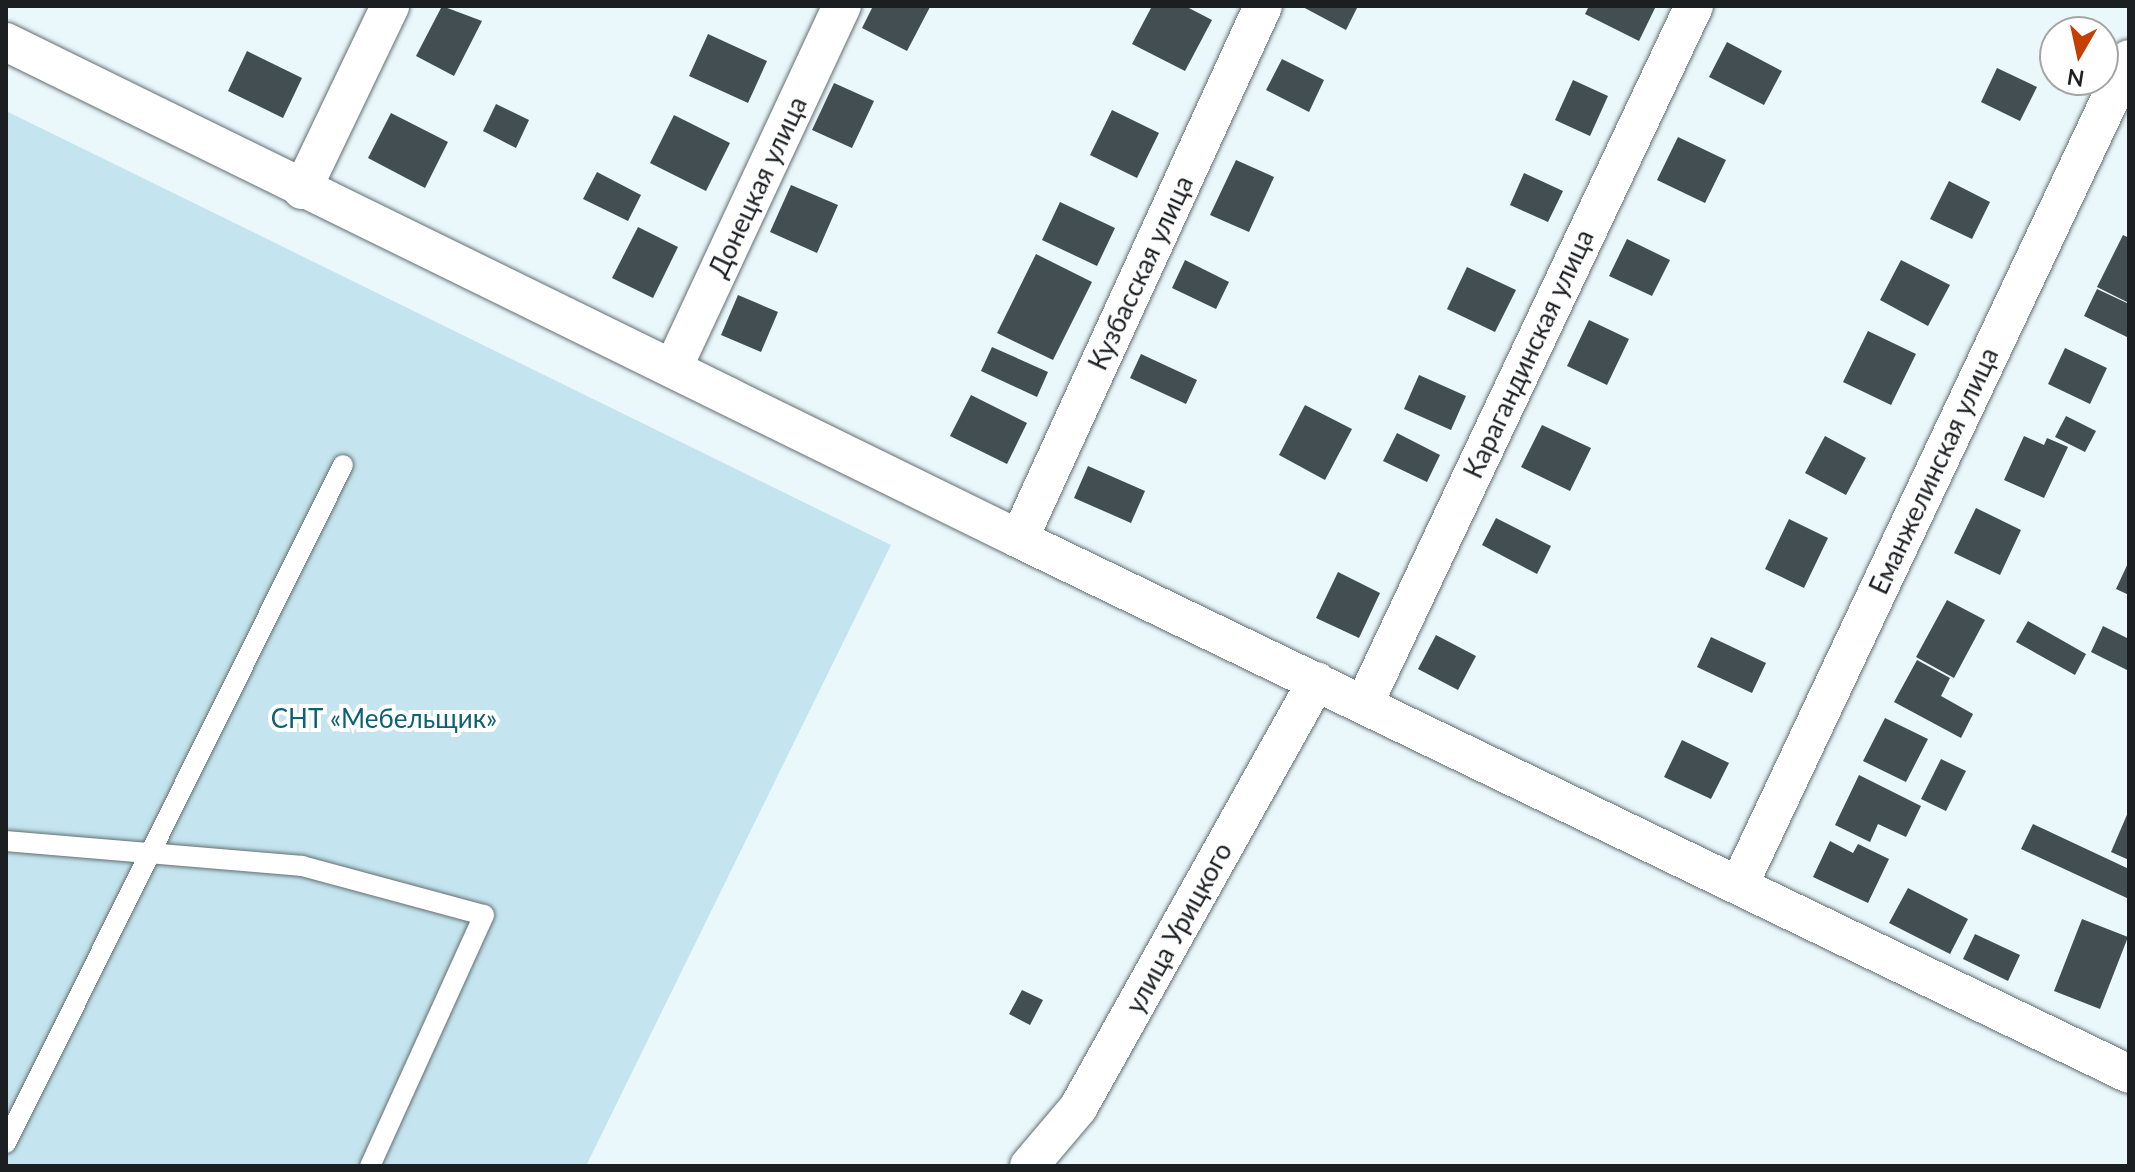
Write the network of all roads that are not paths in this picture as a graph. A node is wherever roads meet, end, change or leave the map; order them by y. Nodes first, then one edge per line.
1 (390, 6) edge
2 (842, 6) edge
3 (1263, 6) edge
4 (1694, 6) edge
5 (6, 42) edge
6 (2129, 59) edge
7 (302, 190) junction
8 (673, 368) junction
9 (343, 465) dead end
10 (1019, 539) junction
11 (1317, 681) junction
12 (1365, 702) junction
13 (6, 841) edge
14 (150, 853) junction
15 (1740, 883) junction
16 (2128, 1071) edge
17 (6, 1143) edge
18 (370, 1166) edge
19 (1029, 1166) edge

1 - 7 street
2 - 8 street, Донецкая улица
3 - 10 street, Кузбасская улица
4 - 12 street, Карагандинская улица
5 - 7 street
6 - 15 street, Еманжелинская улица
7 - 8 street
8 - 10 street
9 - 14 lane
10 - 11 street
11 - 12 street
11 - 19 street, улица Урицкого
12 - 15 street
13 - 14 lane
14 - 17 lane
14 - 18 lane
15 - 16 street

